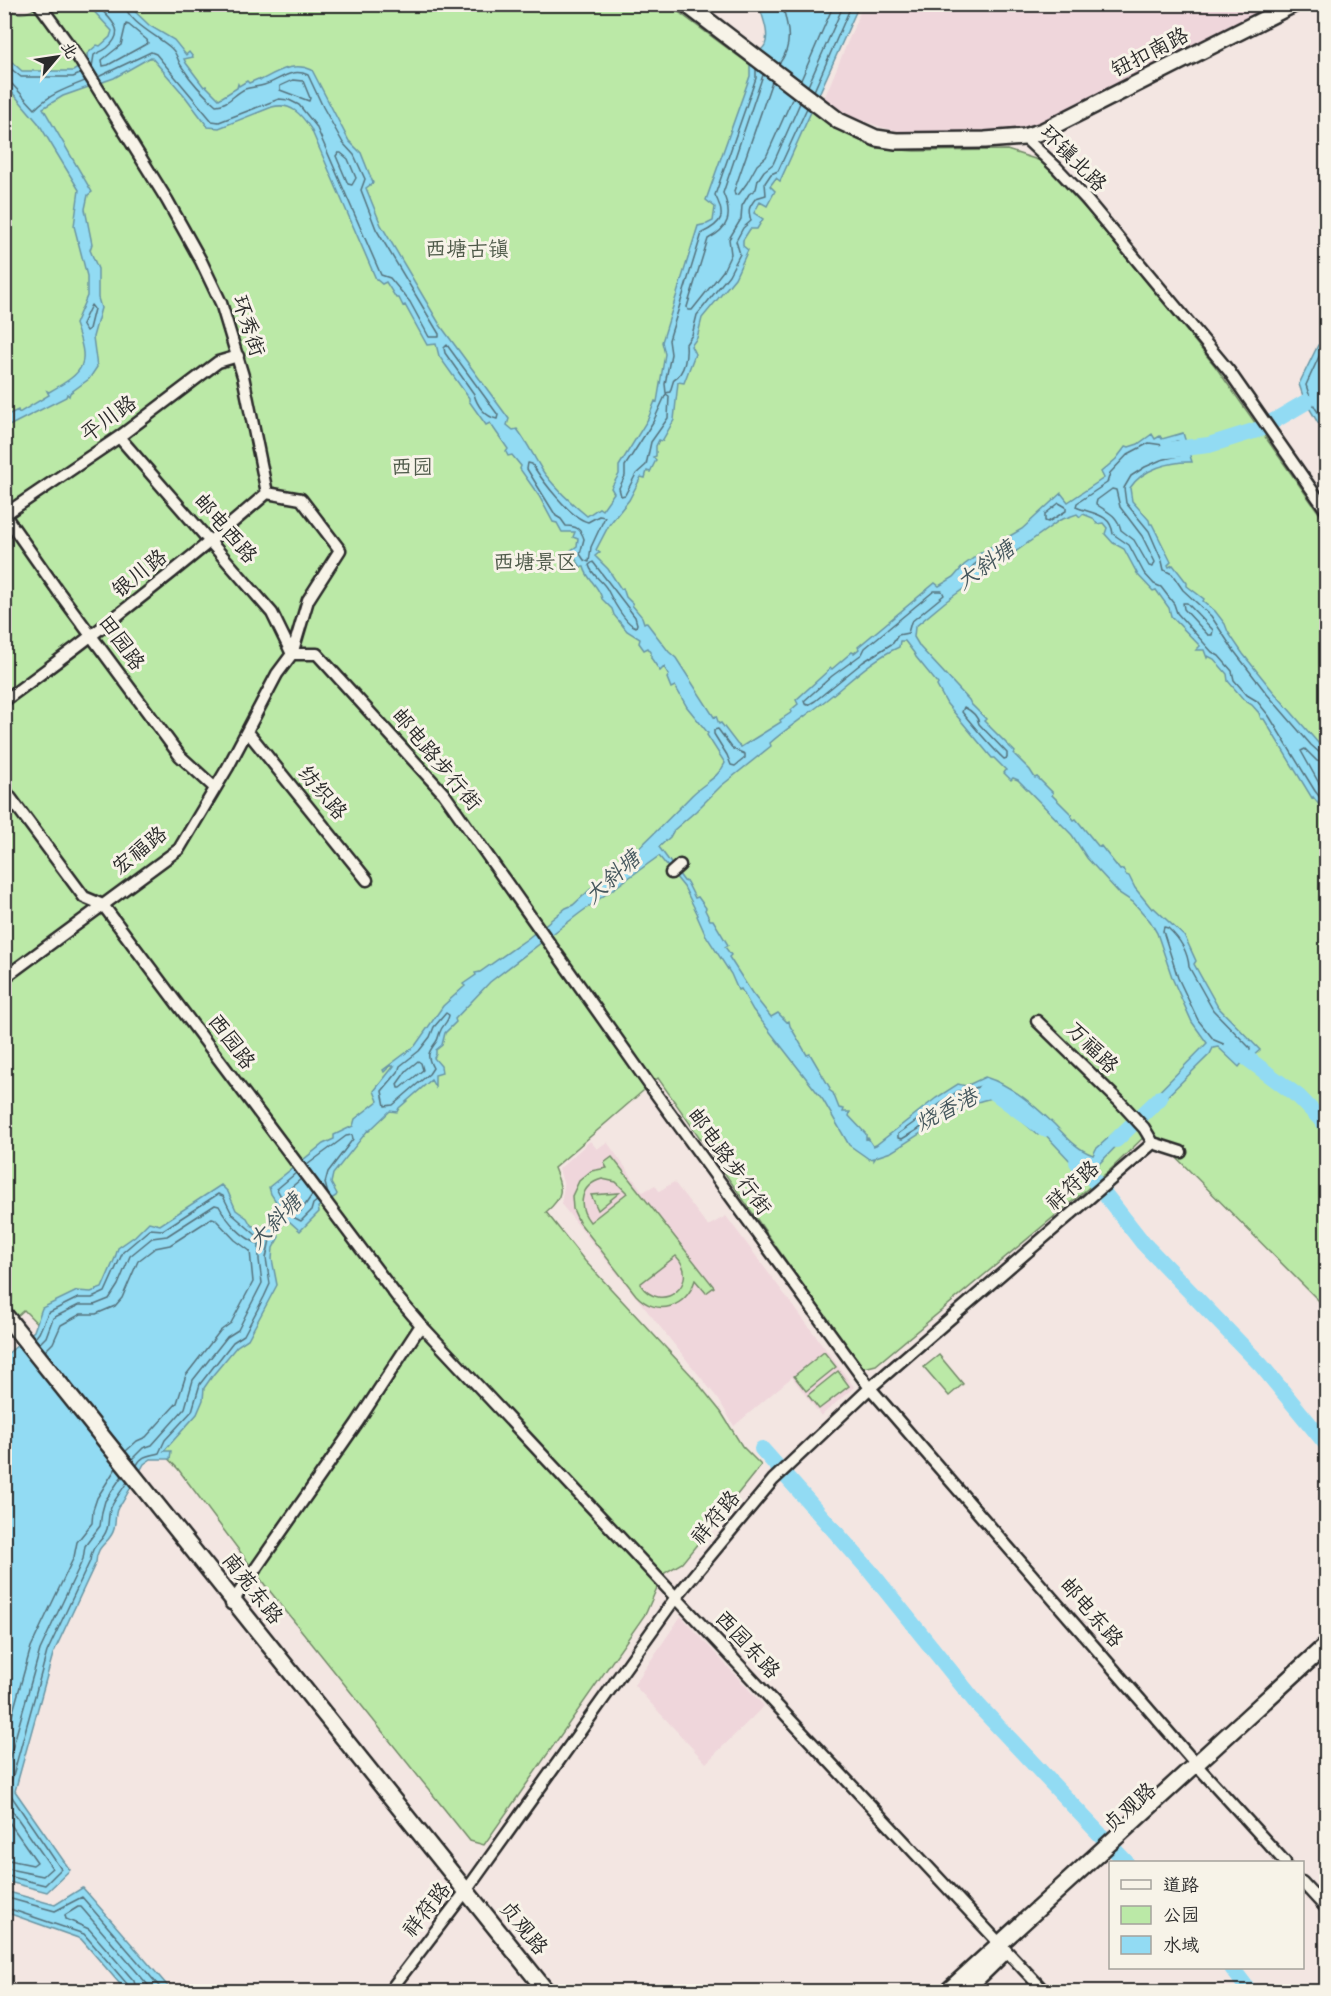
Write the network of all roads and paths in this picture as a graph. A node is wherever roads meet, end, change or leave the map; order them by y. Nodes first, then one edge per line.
1 (39, 4) edge
2 (687, 4) edge
3 (1294, 4) edge
4 (1024, 137) junction
5 (238, 356) junction
6 (119, 437) junction
7 (267, 493) junction
8 (1326, 510) edge
9 (5, 515) edge
10 (210, 542) junction
11 (92, 636) junction
12 (292, 654) junction
13 (4, 701) edge
14 (247, 731) junction
15 (215, 788) junction
16 (4, 789) edge
17 (681, 865) dead end
18 (671, 873) dead end
19 (367, 880) dead end
20 (103, 905) junction
21 (4, 978) edge
22 (1037, 1021) dead end
23 (1153, 1143) junction
24 (1181, 1152) dead end
25 (4, 1314) edge
26 (422, 1325) junction
27 (4, 1329) edge
28 (870, 1388) junction
29 (197, 1560) junction
30 (676, 1597) junction
31 (231, 1604) junction
32 (1326, 1645) edge
33 (1326, 1658) edge
34 (1199, 1767) junction
35 (1283, 1861) edge
36 (1086, 1870) junction
37 (1304, 1884) edge
38 (465, 1893) junction
39 (1326, 1908) edge
40 (1003, 1946) junction
41 (388, 1992) edge
42 (538, 1992) edge
43 (548, 1992) edge
44 (947, 1992) edge
45 (963, 1992) edge
46 (1045, 1992) edge

1 - 5 street, 环秀街
2 - 4 main road, 环镇北路
3 - 4 main road, 钮扣南路
4 - 8 street, 环镇北路
5 - 6 street, 平川路
5 - 7 street, 环秀街
6 - 9 street, 平川路
6 - 10 street, 邮电西路
7 - 10 street, 银川路
7 - 12 street
9 - 11 street, 田园路
10 - 11 street, 银川路
10 - 12 street, 邮电西路
11 - 13 street, 银川路
11 - 15 street, 田园路
12 - 14 street, 宏福路
12 - 28 street, 邮电路步行街
14 - 15 street, 宏福路
14 - 19 street, 纺织路
15 - 20 street, 宏福路
16 - 20 street, 西园路
17 - 18 street
20 - 21 street, 宏福路
20 - 26 street, 西园路
22 - 23 street, 万福路
23 - 24 street
23 - 28 street, 祥符路
25 - 29 main road, 南苑东路
26 - 30 street, 西园东路
26 - 31 street
27 - 29 main road, 南苑东路
28 - 30 street, 祥符路
28 - 34 street, 邮电东路
29 - 31 main road, 南苑东路
30 - 38 street, 祥符路
30 - 40 street, 西园东路
31 - 38 main road, 南苑东路
32 - 34 main road
33 - 34 main road
34 - 35 street, 邮电东路
34 - 36 main road
36 - 40 main road
36 - 40 main road
37 - 39 street
38 - 41 street, 祥符路
38 - 42 main road, 贞观路
38 - 43 main road, 贞观路
40 - 44 main road
40 - 45 main road
40 - 46 street, 西园东路

